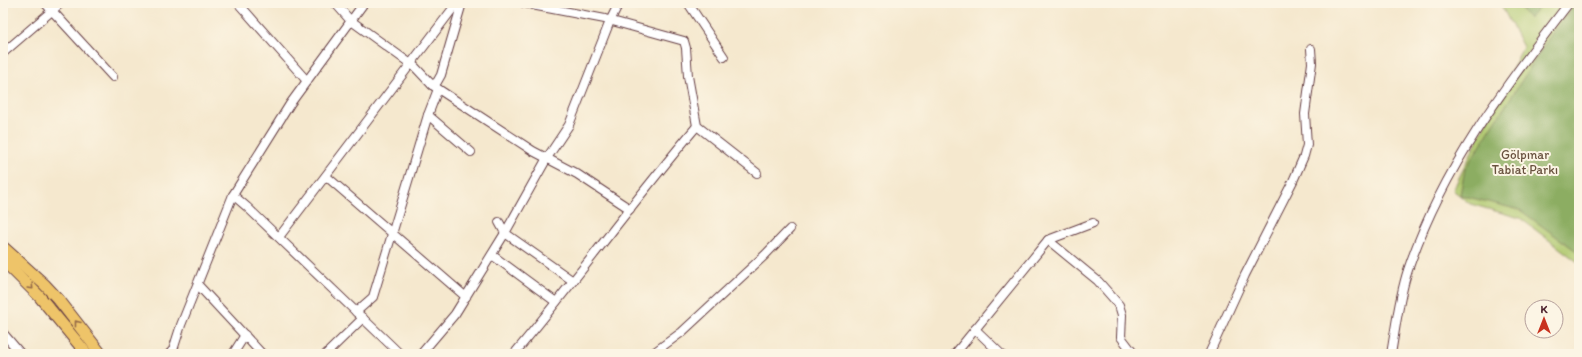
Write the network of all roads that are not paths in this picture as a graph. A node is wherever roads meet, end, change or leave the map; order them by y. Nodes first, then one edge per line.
1 (45, 3) edge
2 (60, 3) edge
3 (238, 3) edge
4 (335, 3) edge
5 (364, 3) edge
6 (457, 3) edge
7 (462, 3) edge
8 (524, 3) edge
9 (619, 3) edge
10 (1569, 3) edge
11 (537, 4) edge
12 (690, 4) edge
13 (51, 10) junction
14 (350, 20) junction
15 (610, 21) junction
16 (1311, 49) dead end
17 (3, 53) edge
18 (724, 57) dead end
19 (410, 64) junction
20 (113, 77) dead end
21 (307, 81) junction
22 (435, 87) junction
23 (428, 115) junction
24 (697, 126) junction
25 (471, 152) dead end
26 (547, 158) junction
27 (757, 173) dead end
28 (326, 176) junction
29 (233, 195) junction
30 (630, 209) junction
31 (499, 222) dead end
32 (1093, 223) dead end
33 (790, 230) dead end
34 (392, 232) junction
35 (505, 232) junction
36 (279, 237) junction
37 (1048, 240) junction
38 (3, 246) edge
39 (492, 255) junction
40 (3, 260) edge
41 (573, 281) junction
42 (198, 285) junction
43 (466, 297) junction
44 (556, 302) junction
45 (356, 312) junction
46 (363, 318) junction
47 (975, 329) junction
48 (3, 333) edge
49 (245, 336) junction
50 (171, 353) edge
51 (21, 354) edge
52 (87, 354) edge
53 (101, 354) edge
54 (233, 354) edge
55 (262, 354) edge
56 (326, 354) edge
57 (400, 354) edge
58 (421, 354) edge
59 (514, 354) edge
60 (652, 354) edge
61 (954, 354) edge
62 (1001, 354) edge
63 (1134, 354) edge
64 (1209, 354) edge
65 (1391, 354) edge

1 - 13 street
2 - 13 street
3 - 21 street
4 - 14 street
5 - 14 street
6 - 19 street
7 - 22 street
8 - 11 street
9 - 15 street
10 - 65 street
11 - 15 street
12 - 18 street
13 - 17 street
13 - 20 street
14 - 19 street
14 - 21 street
15 - 24 street
15 - 26 street
16 - 64 street
19 - 22 street
19 - 28 street
21 - 29 street
22 - 23 street
22 - 26 street
23 - 25 street
23 - 34 street
24 - 27 street
24 - 30 street
26 - 30 street
26 - 35 street
28 - 34 street
28 - 36 street
29 - 36 street
29 - 42 street
30 - 41 street
31 - 35 street
32 - 37 street
33 - 60 street
34 - 43 street
34 - 45 street
35 - 39 street
35 - 41 street
36 - 45 street
37 - 47 street
37 - 63 street
53 -> 38 main road
39 - 43 street
39 - 44 street
40 -> 52 main road
41 - 44 street
42 - 49 street
42 - 50 street
43 - 58 street
44 - 59 street
45 - 46 street
46 - 56 street
46 - 57 street
47 - 61 street
47 - 62 street
48 - 51 street
49 - 54 street
49 - 55 street

